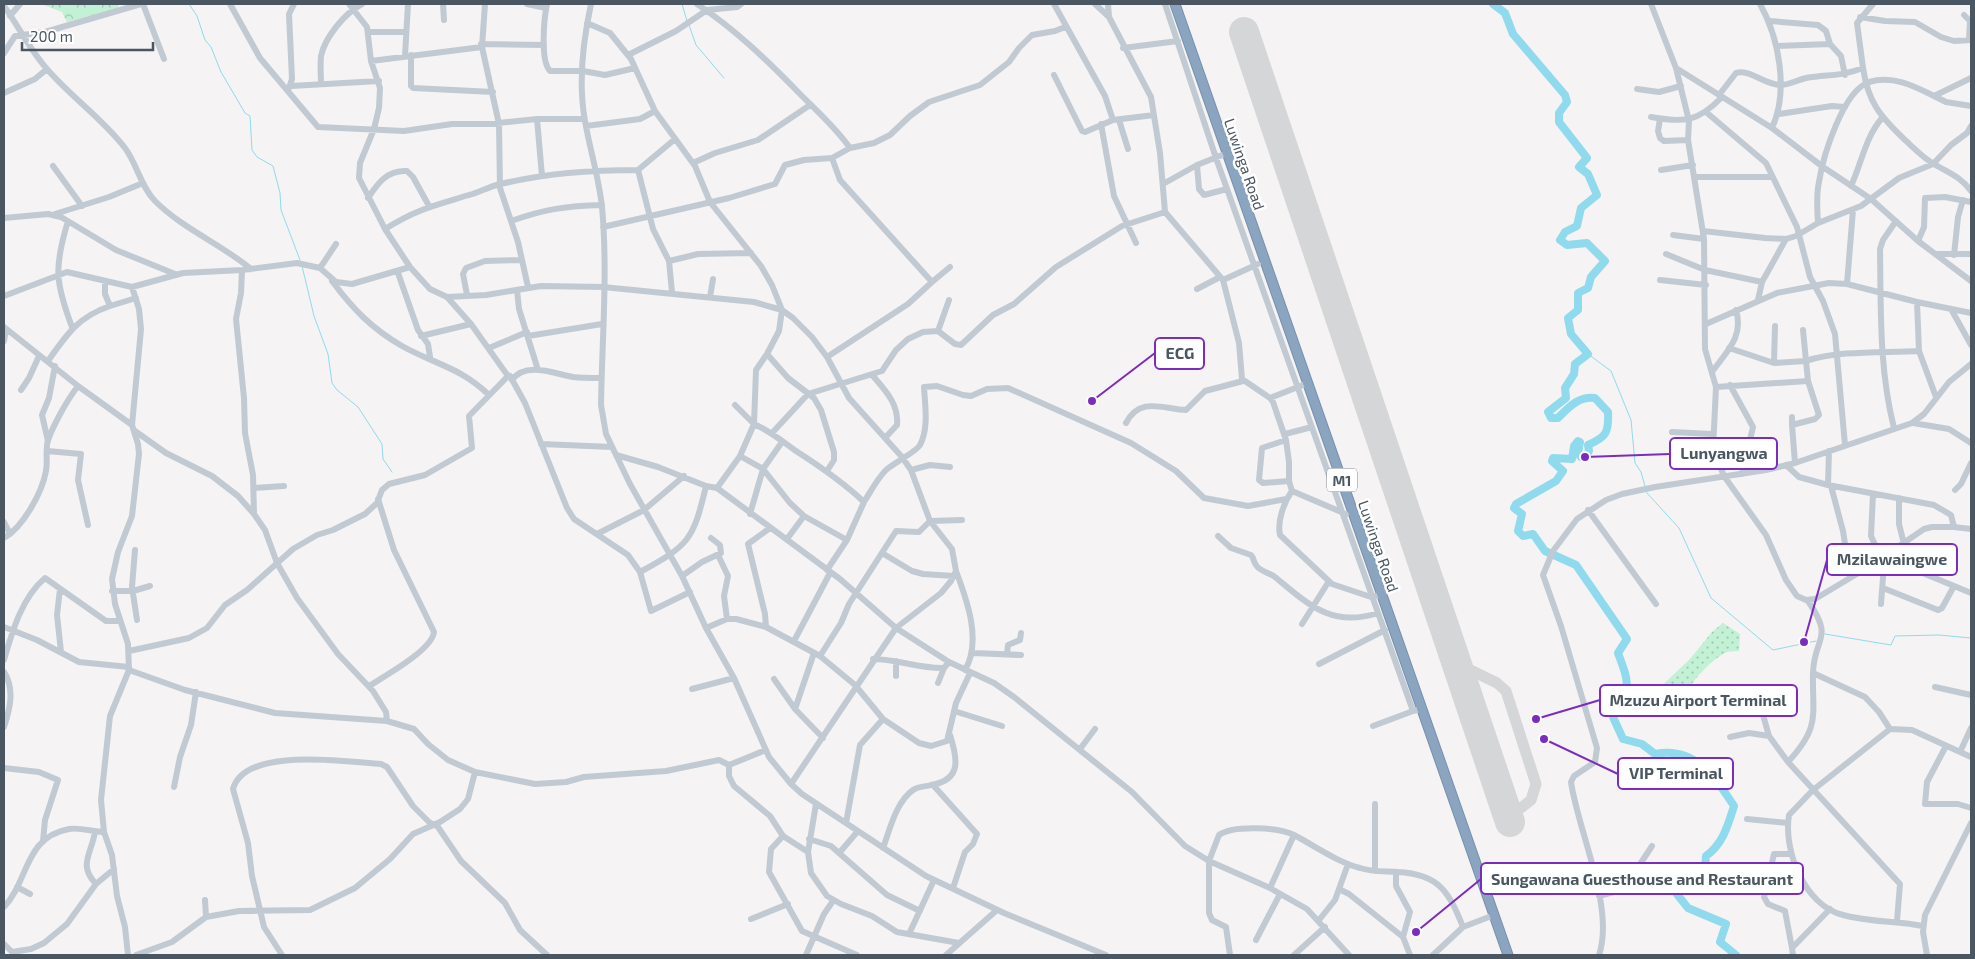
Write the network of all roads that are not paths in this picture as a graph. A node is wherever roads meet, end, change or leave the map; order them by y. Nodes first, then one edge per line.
1 (20, 4) edge
2 (142, 4) edge
3 (230, 4) edge
4 (294, 4) edge
5 (362, 4) edge
6 (408, 4) edge
7 (443, 4) edge
8 (485, 4) edge
9 (527, 4) edge
10 (591, 4) edge
11 (697, 4) edge
12 (741, 4) edge
13 (1054, 4) edge
14 (1096, 4) edge
15 (1108, 4) edge
16 (1165, 4) edge
17 (1175, 4) edge
18 (1651, 4) edge
19 (1760, 4) edge
20 (1873, 4) edge
21 (4, 6) edge
22 (351, 6) edge
23 (546, 6) edge
24 (120, 7) edge
25 (707, 10) junction
26 (1964, 14) dead end
27 (10, 16) junction
28 (1109, 17) junction
29 (1860, 17) junction
30 (444, 20) dead end
31 (1770, 21) junction
32 (587, 23) junction
33 (1065, 27) junction
34 (368, 32) junction
35 (406, 32) junction
36 (20, 34) junction
37 (1970, 40) edge
38 (1178, 41) junction
39 (1830, 44) junction
40 (544, 45) junction
41 (482, 46) junction
42 (1777, 46) junction
43 (1123, 48) junction
44 (4, 53) edge
45 (628, 55) junction
46 (408, 56) junction
47 (164, 58) dead end
48 (371, 61) junction
49 (635, 68) junction
50 (1676, 68) junction
51 (1863, 68) junction
52 (47, 69) junction
53 (583, 71) junction
54 (1845, 75) junction
55 (1054, 76) dead end
56 (1971, 78) edge
57 (379, 81) junction
58 (321, 84) junction
59 (1865, 84) junction
60 (1779, 85) junction
61 (1681, 86) junction
62 (289, 88) junction
63 (1637, 89) dead end
64 (493, 92) junction
65 (4, 93) edge
66 (1721, 96) junction
67 (1934, 96) junction
68 (810, 105) junction
69 (1971, 106) edge
70 (1845, 107) junction
71 (655, 111) junction
72 (1706, 112) junction
73 (1778, 114) junction
74 (1154, 115) junction
75 (1651, 117) dead end
76 (1882, 118) junction
77 (537, 119) junction
78 (584, 119) junction
79 (1660, 119) junction
80 (1116, 120) junction
81 (1688, 120) junction
82 (499, 124) junction
83 (1101, 124) junction
84 (586, 126) junction
85 (1971, 126) edge
86 (1772, 128) junction
87 (374, 129) junction
88 (675, 139) junction
89 (1688, 140) junction
90 (850, 148) junction
91 (1128, 149) dead end
92 (1227, 154) junction
93 (832, 158) junction
94 (1216, 158) junction
95 (693, 162) junction
96 (1933, 164) junction
97 (1197, 165) junction
98 (53, 166) dead end
99 (1693, 166) junction
100 (1822, 167) junction
101 (596, 170) junction
102 (638, 170) junction
103 (1660, 170) dead end
104 (542, 176) junction
105 (1695, 177) junction
106 (1771, 177) junction
107 (143, 183) junction
108 (499, 184) junction
109 (1162, 184) junction
110 (1851, 186) junction
111 (1227, 189) junction
112 (1971, 191) edge
113 (368, 198) junction
114 (1871, 198) junction
115 (1963, 200) junction
116 (710, 202) junction
117 (1971, 202) edge
118 (602, 205) junction
119 (82, 206) junction
120 (429, 206) junction
121 (1853, 210) junction
122 (1165, 212) junction
123 (53, 215) junction
124 (650, 217) junction
125 (4, 218) edge
126 (68, 221) junction
127 (511, 221) junction
128 (1896, 221) junction
129 (1818, 223) junction
130 (1127, 224) junction
131 (603, 227) junction
132 (385, 230) junction
133 (1703, 230) junction
134 (1800, 234) junction
135 (1674, 235) dead end
136 (1704, 239) junction
137 (1786, 239) junction
138 (1918, 241) junction
139 (1136, 243) dead end
140 (336, 244) dead end
141 (751, 254) junction
142 (1666, 254) dead end
143 (1935, 254) junction
144 (1971, 254) edge
145 (1954, 255) junction
146 (521, 260) junction
147 (669, 261) junction
148 (1266, 261) junction
149 (1256, 264) junction
150 (410, 267) junction
151 (950, 267) dead end
152 (320, 268) junction
153 (251, 269) junction
154 (242, 270) junction
155 (1705, 270) junction
156 (398, 273) junction
157 (175, 274) junction
158 (57, 276) junction
159 (1222, 278) junction
160 (712, 279) dead end
161 (105, 280) junction
162 (331, 280) junction
163 (1660, 280) dead end
164 (1971, 281) edge
165 (932, 282) junction
166 (1762, 282) junction
167 (1847, 284) junction
168 (1706, 285) junction
169 (1813, 285) junction
170 (132, 287) junction
171 (528, 287) junction
172 (603, 287) junction
173 (1197, 289) dead end
174 (517, 290) junction
175 (672, 292) junction
176 (1881, 292) junction
177 (467, 295) junction
178 (4, 296) edge
179 (447, 297) junction
180 (710, 297) junction
181 (136, 298) junction
182 (948, 300) dead end
183 (1758, 300) junction
184 (1917, 302) junction
185 (110, 306) junction
186 (1951, 309) junction
187 (782, 310) junction
188 (1736, 310) junction
189 (1971, 313) edge
190 (471, 324) junction
191 (602, 324) junction
192 (1706, 324) junction
193 (1775, 326) dead end
194 (72, 327) junction
195 (5, 328) edge
196 (1284, 329) junction
197 (1803, 330) dead end
198 (938, 331) junction
199 (528, 334) junction
200 (422, 336) junction
201 (4, 341) edge
202 (1971, 345) edge
203 (489, 348) junction
204 (1729, 348) junction
205 (1919, 351) junction
206 (1881, 353) junction
207 (767, 354) junction
208 (39, 356) junction
209 (1838, 356) junction
210 (827, 357) junction
211 (430, 358) junction
212 (48, 361) junction
213 (1806, 361) junction
214 (1296, 363) junction
215 (1774, 363) junction
216 (1971, 364) edge
217 (55, 366) junction
218 (538, 370) junction
219 (1712, 372) junction
220 (873, 376) junction
221 (511, 378) junction
222 (601, 378) junction
223 (1243, 380) junction
224 (1808, 382) junction
225 (1308, 383) junction
226 (842, 384) junction
227 (1730, 385) junction
228 (78, 386) junction
229 (1298, 386) junction
230 (1716, 387) junction
231 (21, 390) dead end
232 (808, 394) junction
233 (489, 395) junction
234 (1936, 397) junction
235 (1270, 398) junction
236 (734, 405) dead end
237 (1316, 406) junction
238 (1307, 410) junction
239 (1792, 417) dead end
240 (1126, 423) dead end
241 (1912, 423) junction
242 (754, 424) junction
243 (1792, 425) junction
244 (1312, 427) junction
245 (134, 428) junction
246 (1894, 428) junction
247 (773, 432) junction
248 (1672, 432) dead end
249 (1712, 434) junction
250 (1285, 437) junction
251 (885, 438) junction
252 (1317, 440) junction
253 (48, 441) junction
254 (782, 442) junction
255 (541, 444) junction
256 (1329, 444) junction
257 (1971, 444) edge
258 (1846, 445) junction
259 (612, 447) junction
260 (1320, 449) junction
261 (47, 451) junction
262 (1829, 451) junction
263 (616, 455) junction
264 (740, 456) junction
265 (902, 457) junction
266 (1795, 463) junction
267 (1971, 463) edge
268 (1786, 465) junction
269 (950, 467) dead end
270 (763, 469) junction
271 (910, 470) junction
272 (828, 471) junction
273 (1742, 474) junction
274 (684, 476) junction
275 (1724, 476) junction
276 (1330, 477) junction
277 (1342, 480) junction
278 (1289, 481) junction
279 (284, 486) dead end
280 (706, 486) junction
281 (1830, 486) junction
282 (254, 488) junction
283 (718, 488) junction
284 (1955, 490) dead end
285 (1292, 491) junction
286 (1873, 494) junction
287 (1899, 498) junction
288 (378, 499) junction
289 (1286, 499) junction
290 (864, 502) junction
291 (644, 510) junction
292 (1588, 510) junction
293 (254, 514) junction
294 (750, 514) junction
295 (1343, 514) junction
296 (1354, 515) junction
297 (804, 516) junction
298 (962, 520) dead end
299 (930, 521) junction
300 (4, 522) edge
301 (88, 525) dead end
302 (1954, 527) junction
303 (770, 528) junction
304 (1971, 529) edge
305 (597, 534) junction
306 (7, 536) edge
307 (1218, 536) dead end
308 (711, 538) dead end
309 (787, 539) junction
310 (847, 540) junction
311 (1904, 544) junction
312 (135, 550) dead end
313 (882, 553) junction
314 (718, 555) junction
315 (670, 556) junction
316 (1883, 562) junction
317 (277, 563) junction
318 (829, 571) junction
319 (640, 572) junction
320 (955, 573) junction
321 (1857, 574) junction
322 (682, 576) junction
323 (1329, 581) junction
324 (150, 586) dead end
325 (1954, 586) junction
326 (1883, 588) junction
327 (60, 589) junction
328 (112, 591) junction
329 (132, 591) junction
330 (690, 592) junction
331 (856, 593) junction
332 (1971, 593) edge
333 (1382, 595) junction
334 (1371, 597) junction
335 (1808, 601) junction
336 (1656, 604) dead end
337 (1881, 604) dead end
338 (1313, 606) junction
339 (1378, 613) junction
340 (727, 619) junction
341 (137, 620) dead end
342 (120, 622) junction
343 (1302, 624) dead end
344 (4, 627) edge
345 (766, 627) junction
346 (706, 628) junction
347 (896, 628) junction
348 (1385, 630) junction
349 (12, 631) junction
350 (1021, 633) dead end
351 (794, 641) junction
352 (129, 651) junction
353 (61, 652) junction
354 (973, 653) junction
355 (1007, 654) junction
356 (817, 655) junction
357 (1022, 655) dead end
358 (4, 660) edge
359 (873, 660) junction
360 (896, 660) junction
361 (949, 662) junction
362 (1319, 664) dead end
363 (129, 668) junction
364 (944, 668) junction
365 (967, 671) junction
366 (4, 672) edge
367 (1813, 673) junction
368 (896, 676) dead end
369 (734, 678) junction
370 (774, 679) dead end
371 (938, 683) dead end
372 (369, 686) junction
373 (855, 686) junction
374 (1935, 687) dead end
375 (692, 689) dead end
376 (196, 692) junction
377 (1971, 694) edge
378 (1759, 701) dead end
379 (795, 709) junction
380 (1418, 710) junction
381 (954, 711) junction
382 (883, 719) junction
383 (387, 721) junction
384 (1002, 726) dead end
385 (1373, 726) dead end
386 (4, 727) edge
387 (1971, 728) edge
388 (1095, 729) dead end
389 (1890, 729) junction
390 (950, 735) junction
391 (1769, 736) junction
392 (1730, 737) dead end
393 (823, 738) junction
394 (1946, 746) junction
395 (1080, 749) junction
396 (766, 750) junction
397 (1960, 752) junction
398 (1971, 758) edge
399 (1788, 762) junction
400 (729, 765) junction
401 (4, 768) edge
402 (475, 772) junction
403 (791, 784) junction
404 (933, 785) junction
405 (174, 787) dead end
406 (1813, 790) junction
407 (816, 804) junction
408 (1375, 804) dead end
409 (1971, 808) edge
410 (1747, 819) dead end
411 (1788, 822) junction
412 (846, 823) junction
413 (1971, 823) edge
414 (433, 825) junction
415 (858, 831) junction
416 (94, 832) junction
417 (104, 832) junction
418 (1294, 835) junction
419 (783, 836) junction
420 (809, 839) junction
421 (44, 841) junction
422 (1652, 846) dead end
423 (883, 848) junction
424 (808, 852) junction
425 (840, 852) junction
426 (1791, 854) junction
427 (1209, 860) junction
428 (1348, 864) junction
429 (114, 869) junction
430 (1375, 871) junction
431 (1396, 872) junction
432 (934, 880) junction
433 (96, 884) junction
434 (17, 887) junction
435 (953, 888) junction
436 (1270, 888) junction
437 (1339, 889) junction
438 (30, 894) dead end
439 (1280, 894) junction
440 (1599, 896) junction
441 (205, 900) dead end
442 (833, 900) junction
443 (788, 904) junction
444 (4, 907) edge
445 (260, 910) junction
446 (997, 910) junction
447 (1830, 910) junction
448 (920, 911) junction
449 (1494, 915) junction
450 (206, 917) junction
451 (751, 919) dead end
452 (1319, 920) junction
453 (1897, 921) junction
454 (1923, 926) junction
455 (1326, 927) junction
456 (1463, 927) junction
457 (909, 934) junction
458 (1403, 937) junction
459 (815, 939) junction
460 (1256, 940) dead end
461 (959, 943) junction
462 (4, 944) edge
463 (1792, 952) edge
464 (15, 954) edge
465 (128, 955) edge
466 (136, 955) edge
467 (282, 955) edge
468 (547, 955) edge
469 (806, 955) edge
470 (857, 955) edge
471 (946, 955) edge
472 (1106, 955) edge
473 (1230, 955) edge
474 (1294, 955) edge
475 (1349, 955) edge
476 (1410, 955) edge
477 (1433, 955) edge
478 (1508, 955) edge
479 (1599, 955) edge
480 (1927, 955) edge

1 - 27 street
2 - 24 street
2 - 47 street
3 - 62 street
4 - 62 street
5 - 22 street
6 - 35 street
7 - 30 street
8 - 41 street
9 - 23 street
10 - 32 street
11 - 25 street
12 - 25 street
13 - 33 street
14 - 28 street
15 - 28 street
16 - 38 street
17 - 92 highway, Luwinga Road / M1
18 - 50 street
19 - 31 street
20 - 29 street
21 - 27 street
22 - 34 street
22 - 58 street
23 - 40 street
24 - 36 street
25 - 45 street
25 - 68 street
26 - 37 street
27 - 36 street
28 - 43 street
29 - 37 street
29 - 51 street
31 - 39 street
31 - 42 street
32 - 45 street
32 - 53 street
33 - 80 street
33 - 90 street
34 - 35 street
34 - 48 street
35 - 46 street
36 - 44 street
36 - 52 street
38 - 43 street
38 - 94 street
39 - 42 street
39 - 54 street
40 - 41 street
40 - 53 street
41 - 46 street
41 - 64 street
42 - 60 street
43 - 74 street
45 - 49 street
46 - 48 street
46 - 64 street
48 - 57 street
49 - 53 street
49 - 71 street
50 - 61 street
50 - 66 street
51 - 54 street
51 - 59 street
52 - 65 street
52 - 107 street
53 - 78 street
54 - 60 street
55 - 83 street
56 - 67 street
57 - 58 street
57 - 87 street
58 - 62 street
59 - 67 street
59 - 70 street
59 - 76 street
60 - 66 street
60 - 73 street
61 - 63 street
61 - 81 street
62 - 87 street
64 - 82 street
66 - 72 street
66 - 86 street
67 - 69 street
68 - 90 street
68 - 95 street
70 - 73 street
70 - 100 street
71 - 84 street
71 - 88 street
72 - 81 street
72 - 106 street
73 - 86 street
74 - 80 street
74 - 109 street
75 - 79 street
76 - 96 street
76 - 110 street
77 - 78 street
77 - 82 street
77 - 104 street
78 - 84 street
79 - 81 street
79 - 89 street
80 - 83 street
80 - 91 street
81 - 89 street
82 - 87 street
82 - 108 street
83 - 130 street
84 - 101 street
85 - 96 street
86 - 100 street
87 - 113 street
88 - 95 street
88 - 102 street
89 - 99 street
90 - 93 street
92 - 94 street
92 - 148 highway, Luwinga Road / M1
93 - 116 street
93 - 165 street
94 - 97 street
94 - 111 street
95 - 116 street
96 - 112 street
96 - 114 street
97 - 109 street
97 - 111 street
98 - 119 street
99 - 103 street
99 - 105 street
100 - 110 street
100 - 129 street
101 - 102 street
101 - 104 street
101 - 118 street
102 - 124 street
104 - 108 street
105 - 106 street
105 - 133 street
106 - 134 street
107 - 119 street
107 - 153 street
108 - 120 street
108 - 127 street
109 - 122 street
110 - 114 street
111 - 149 street
113 - 120 street
113 - 132 street
114 - 121 street
114 - 128 street
115 - 117 street
115 - 138 street
115 - 145 street
116 - 124 street
116 - 141 street
118 - 127 street
118 - 131 street
119 - 123 street
120 - 132 street
121 - 129 street
121 - 167 street
122 - 130 street
122 - 159 street
123 - 125 street
123 - 126 street
124 - 131 street
124 - 147 street
126 - 157 street
126 - 158 street
127 - 146 street
128 - 138 street
128 - 176 street
129 - 134 street
130 - 139 street
130 - 198 street
131 - 172 street
132 - 150 street
133 - 136 street
133 - 137 street
134 - 137 street
134 - 169 street
135 - 136 street
136 - 155 street
137 - 166 street
138 - 143 street
140 - 152 street
141 - 147 street
141 - 187 street
142 - 155 street
143 - 145 street
143 - 164 street
144 - 145 street
146 - 171 street
146 - 177 street
147 - 175 street
148 - 149 street
148 - 196 highway, Luwinga Road / M1
149 - 159 street
149 - 196 street
150 - 156 street
150 - 179 street
151 - 165 street
152 - 153 street
152 - 162 street
153 - 154 street
154 - 157 street
154 - 282 street
155 - 166 street
155 - 168 street
156 - 162 street
156 - 200 street
157 - 170 street
158 - 161 street
158 - 178 street
158 - 194 street
159 - 173 street
159 - 223 street
160 - 180 street
161 - 170 street
161 - 185 street
162 - 211 street
163 - 168 street
165 - 210 street
166 - 183 street
167 - 169 street
167 - 176 street
168 - 192 street
169 - 183 street
169 - 209 street
170 - 181 street
171 - 172 street
171 - 174 street
172 - 175 street
172 - 191 street
174 - 177 street
174 - 199 street
175 - 180 street
176 - 184 street
176 - 206 street
177 - 179 street
179 - 190 street
180 - 187 street
181 - 185 street
181 - 245 street
182 - 198 street
183 - 188 street
184 - 186 street
184 - 205 street
185 - 194 street
186 - 189 street
186 - 202 street
187 - 207 street
187 - 210 street
188 - 192 street
188 - 204 street
190 - 200 street
190 - 203 street
191 - 199 street
191 - 222 street
192 - 219 street
193 - 215 street
194 - 212 street
195 - 201 street
195 - 208 street
196 - 214 highway, Luwinga Road / M1
197 - 213 street
198 - 220 street
199 - 203 street
199 - 218 street
200 - 211 street
203 - 221 street
204 - 215 street
204 - 219 street
205 - 206 street
205 - 234 street
206 - 209 street
206 - 246 street
207 - 232 street
207 - 242 street
208 - 212 street
208 - 231 street
209 - 213 street
209 - 258 street
210 - 226 street
211 - 233 street
212 - 217 street
213 - 215 street
213 - 224 street
214 - 225 highway, Luwinga Road / M1
214 - 229 street
216 - 234 street
217 - 228 street
217 - 253 street
218 - 221 street
218 - 222 street
219 - 230 street
220 - 226 street
220 - 251 street
221 - 233 street
221 - 255 street
222 - 259 street
223 - 235 street
223 - 240 street
224 - 227 street
224 - 243 street
225 - 229 street
225 - 237 highway, Luwinga Road / M1
226 - 232 street
226 - 251 street
227 - 230 street
227 - 273 street
228 - 245 street
228 - 253 street
229 - 235 street
229 - 238 street
230 - 249 street
232 - 247 street
232 - 272 street
233 - 288 street
234 - 241 street
235 - 250 street
236 - 242 street
237 - 238 street
237 - 256 highway, Luwinga Road / M1
238 - 244 street
239 - 243 street
241 - 246 street
241 - 257 street
242 - 247 street
242 - 264 street
243 - 266 street
244 - 250 street
244 - 252 street
245 - 293 street
245 - 328 street
246 - 258 street
247 - 254 street
248 - 249 street
249 - 275 street
250 - 278 street
250 - 278 street
251 - 265 street
252 - 256 street
252 - 260 street
253 - 261 street
254 - 270 street
254 - 272 street
255 - 259 street
255 - 305 street
256 - 260 street
256 - 277 highway, Luwinga Road / M1
258 - 262 street
259 - 263 street
260 - 276 street
261 - 301 street
261 - 306 street
262 - 266 street
262 - 281 street
263 - 274 street
263 - 291 street
264 - 270 street
264 - 283 street
265 - 271 street
265 - 289 street
265 - 290 street
266 - 268 street
267 - 284 street
268 - 273 street
268 - 281 street
269 - 271 street
270 - 294 street
270 - 297 street
271 - 299 street
272 - 290 street
273 - 275 street
274 - 280 street
274 - 291 street
275 - 292 street
275 - 335 street
276 - 277 street
276 - 295 street
277 - 296 highway, Luwinga Road / M1
278 - 285 street
279 - 282 street
280 - 283 street
280 - 315 street
281 - 286 street
281 - 321 street
282 - 293 street
283 - 294 street
285 - 289 street
285 - 295 street
286 - 287 street
286 - 316 street
287 - 302 street
287 - 311 street
288 - 317 street
288 - 372 street
289 - 323 street
290 - 310 street
291 - 305 street
291 - 315 street
292 - 336 street
292 - 440 street
293 - 317 street
294 - 303 street
295 - 296 street
295 - 334 street
296 - 333 highway, Luwinga Road / M1
297 - 309 street
297 - 310 street
298 - 299 street
299 - 313 street
299 - 320 street
300 - 306 street
302 - 304 street
302 - 311 street
303 - 309 street
303 - 345 street
305 - 319 street
307 - 338 street
308 - 314 street
309 - 318 street
310 - 318 street
311 - 316 street
312 - 329 street
313 - 320 street
313 - 331 street
314 - 322 street
314 - 340 street
315 - 319 street
315 - 322 street
316 - 321 street
316 - 325 street
316 - 326 street
317 - 352 street
317 - 372 street
318 - 331 street
318 - 351 street
319 - 330 street
320 - 347 street
320 - 354 street
321 - 335 street
322 - 330 street
323 - 334 street
323 - 338 street
324 - 329 street
325 - 326 street
325 - 332 street
326 - 337 street
327 - 342 street
327 - 349 street
327 - 353 street
328 - 329 street
328 - 342 street
329 - 341 street
330 - 346 street
331 - 347 street
331 - 356 street
333 - 334 street
333 - 380 highway, Luwinga Road / M1
334 - 339 street
335 - 367 street
338 - 339 street
338 - 343 street
339 - 348 street
340 - 345 street
340 - 346 street
342 - 352 street
344 - 349 street
345 - 351 street
346 - 369 street
347 - 359 street
347 - 361 street
348 - 362 street
348 - 380 street
349 - 353 street
349 - 358 street
350 - 355 street
351 - 356 street
352 - 363 street
353 - 363 street
354 - 355 street
354 - 365 street
355 - 357 street
356 - 373 street
356 - 379 street
359 - 360 street
359 - 373 street
360 - 364 street
360 - 368 street
361 - 364 street
361 - 365 street
363 - 376 street
363 - 417 street
364 - 371 street
365 - 381 street
365 - 395 street
366 - 386 street
367 - 389 street
367 - 399 street
369 - 375 street
369 - 396 street
370 - 379 street
372 - 383 street
373 - 382 street
373 - 393 street
374 - 377 street
376 - 383 street
376 - 405 street
378 - 391 street
379 - 393 street
380 - 385 street
380 - 449 highway, Luwinga Road / M1
381 - 384 street
381 - 390 street
382 - 390 street
382 - 412 street
383 - 402 street
387 - 397 street
388 - 395 street
389 - 394 street
389 - 406 street
390 - 404 street
391 - 392 street
391 - 399 street
393 - 403 street
394 - 397 street
394 - 409 street
395 - 427 street
396 - 400 street
396 - 403 street
397 - 398 street
399 - 406 street
400 - 402 street
400 - 419 street
401 - 421 street
402 - 414 street
403 - 407 street
404 - 423 street
404 - 435 street
406 - 411 street
406 - 453 street
407 - 412 street
407 - 420 street
408 - 430 street
410 - 411 street
411 - 426 street
412 - 415 street
413 - 454 street
414 - 445 street
414 - 445 street
414 - 468 street
415 - 423 street
415 - 425 street
416 - 417 street
416 - 421 street
416 - 433 street
417 - 429 street
418 - 427 street
418 - 428 street
418 - 436 street
419 - 424 street
419 - 443 street
420 - 424 street
420 - 425 street
421 - 434 street
422 - 440 street
423 - 432 street
424 - 442 street
425 - 448 street
426 - 447 street
426 - 463 street
427 - 436 street
427 - 473 street
428 - 430 street
428 - 437 street
429 - 433 street
429 - 465 street
430 - 431 street
431 - 456 street
431 - 458 street
432 - 435 street
432 - 448 street
433 - 464 street
434 - 438 street
434 - 444 street
435 - 446 street
436 - 439 street
437 - 452 street
437 - 458 street
439 - 452 street
439 - 460 street
440 - 479 street
441 - 450 street
442 - 457 street
442 - 459 street
443 - 451 street
443 - 459 street
445 - 450 street
445 - 467 street
446 - 461 street
446 - 472 street
447 - 453 street
447 - 463 street
448 - 457 street
449 - 456 street
449 - 478 highway, Luwinga Road / M1
450 - 466 street
452 - 455 street
453 - 454 street
454 - 480 street
455 - 474 street
455 - 475 street
456 - 477 street
457 - 461 street
458 - 476 street
459 - 469 street
459 - 470 street
461 - 471 street
462 - 464 street

